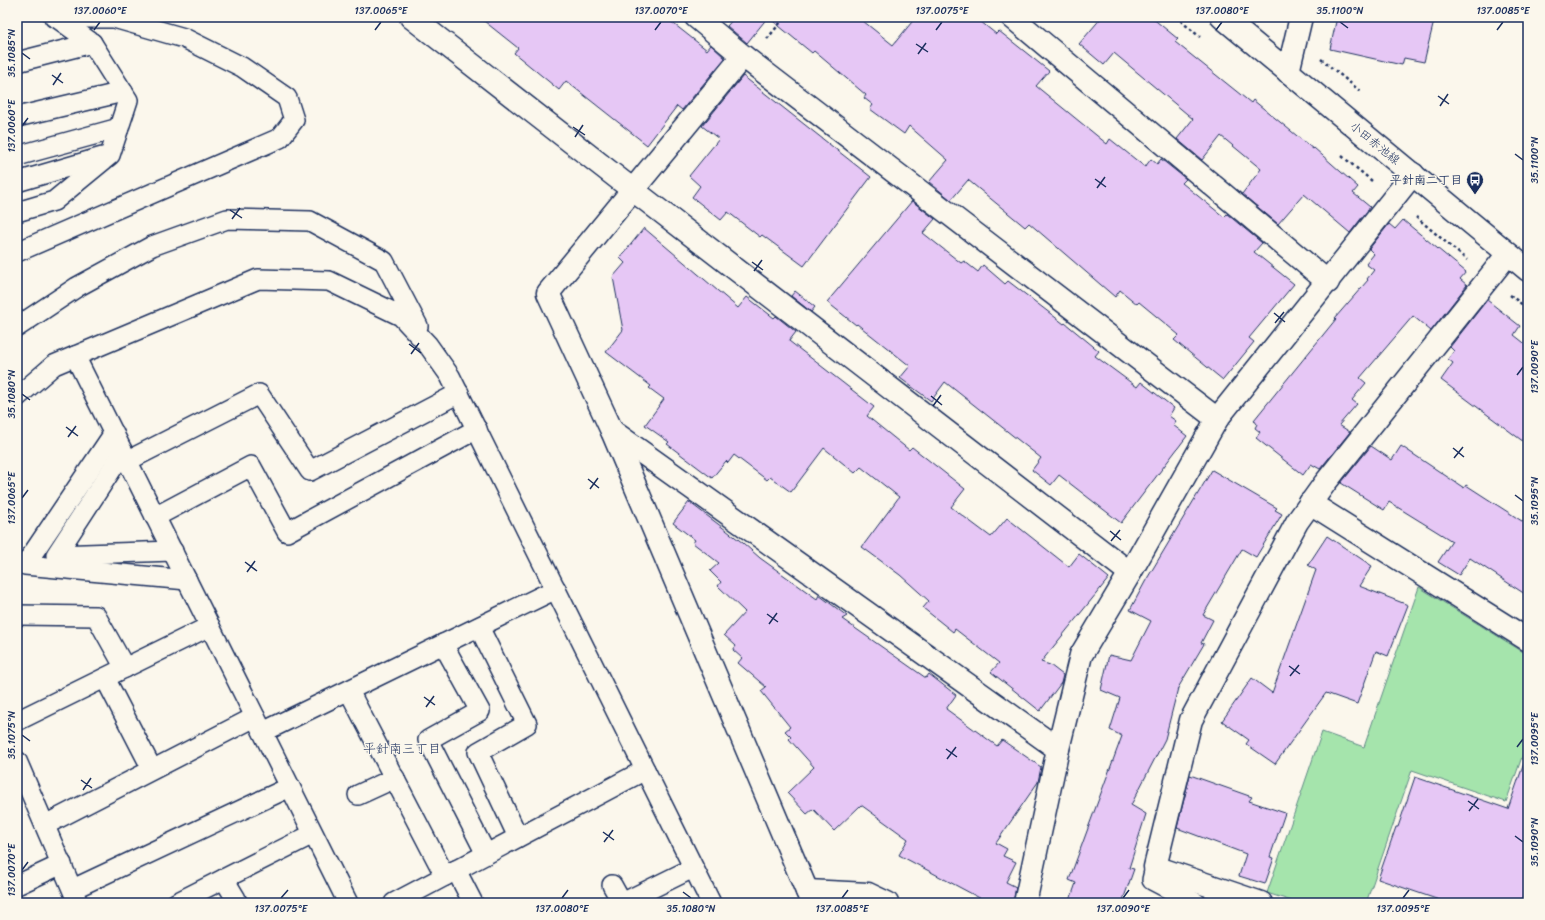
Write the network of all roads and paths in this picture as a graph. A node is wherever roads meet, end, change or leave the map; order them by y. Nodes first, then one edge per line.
1 (52, 17) edge
2 (411, 17) edge
3 (696, 17) edge
4 (1012, 17) edge
5 (1222, 17) edge
6 (1301, 17) edge
7 (57, 18) edge
8 (92, 43) junction
9 (743, 56) junction
10 (17, 62) edge
11 (1288, 72) junction
12 (123, 92) junction
13 (17, 117) edge
14 (119, 128) junction
15 (110, 155) junction
16 (17, 156) edge
17 (1413, 174) junction
18 (17, 182) edge
19 (634, 190) junction
20 (17, 212) edge
21 (1414, 216) dead end
22 (1528, 224) edge
23 (1524, 228) dead end
24 (17, 252) edge
25 (1508, 254) junction
26 (1469, 262) dead end
27 (1528, 270) edge
28 (1328, 282) junction
29 (1505, 291) dead end
30 (1528, 309) edge
31 (17, 327) edge
32 (428, 345) junction
33 (75, 356) junction
34 (459, 393) junction
35 (17, 397) edge
36 (1217, 419) junction
37 (476, 428) junction
38 (612, 431) junction
39 (114, 433) junction
40 (125, 457) junction
41 (1310, 503) junction
42 (155, 517) junction
43 (173, 551) junction
44 (1130, 573) junction
45 (187, 580) junction
46 (556, 589) junction
47 (17, 615) edge
48 (210, 626) junction
49 (479, 626) junction
50 (1528, 640) edge
51 (443, 644) junction
52 (125, 668) junction
53 (105, 678) junction
54 (349, 690) junction
55 (17, 721) edge
56 (259, 725) junction
57 (1058, 749) junction
58 (17, 761) edge
59 (152, 769) junction
60 (645, 770) junction
61 (395, 778) junction
62 (290, 787) junction
63 (358, 795) dead end
64 (45, 824) junction
65 (313, 834) junction
66 (518, 837) junction
67 (486, 854) junction
68 (62, 864) junction
69 (1155, 867) junction
70 (693, 868) junction
71 (451, 873) junction
72 (224, 879) junction
73 (17, 885) edge
74 (612, 885) dead end
75 (810, 897) edge
76 (75, 899) edge
77 (236, 899) dead end
78 (709, 902) edge
79 (176, 903) edge
80 (348, 903) edge
81 (394, 903) edge
82 (474, 903) edge
83 (622, 903) edge
84 (887, 903) edge
85 (1025, 903) edge
86 (1196, 903) edge
87 (1261, 903) edge

1 - 7 lane
2 - 19 street
3 - 9 street
4 - 28 street
5 - 11 street, 小田赤池線
6 - 11 street
7 - 8 lane
7 - 24 lane
8 - 10 lane
8 - 12 lane
9 - 19 street
9 - 36 street
11 - 17 street, 小田赤池線
12 - 13 lane
12 - 14 lane
14 - 15 lane
14 - 16 lane
15 - 18 lane
15 - 20 lane
17 - 25 street, 小田赤池線
17 - 28 street
19 - 38 street
19 - 44 street
21 - 26 path
22 - 23 path
25 - 27 street, 小田赤池線
25 - 41 street
28 - 36 street
29 - 30 path
31 - 32 lane
32 - 33 lane
32 - 34 lane
33 - 35 lane
33 - 39 lane
34 - 37 lane
34 - 40 lane
36 - 44 street
37 - 42 lane
37 - 46 lane
38 - 57 street
38 - 75 street
39 - 40 lane
39 - 45 lane
40 - 42 lane
40 - 43 lane
41 - 50 street
41 - 69 street
42 - 43 lane
43 - 45 lane
44 - 57 street
45 - 48 lane
46 - 49 lane
46 - 60 lane
47 - 52 lane
48 - 52 lane
48 - 56 lane
49 - 51 lane
49 - 66 lane
51 - 54 lane
51 - 67 lane
52 - 53 lane
53 - 55 lane
53 - 59 lane
54 - 56 lane
54 - 61 lane
56 - 59 lane
56 - 62 lane
57 - 85 street
58 - 64 lane
59 - 64 lane
60 - 66 lane
60 - 70 lane
61 - 63 lane
61 - 71 lane
62 - 65 lane
62 - 76 lane
64 - 68 lane
65 - 72 lane
65 - 80 lane
66 - 67 lane
67 - 71 lane
68 - 73 lane
68 - 76 lane
69 - 86 lane
69 - 87 street
70 - 78 lane
70 - 83 lane
71 - 81 lane
71 - 82 lane
72 - 77 lane
72 - 79 lane
74 - 83 lane
75 - 84 street

